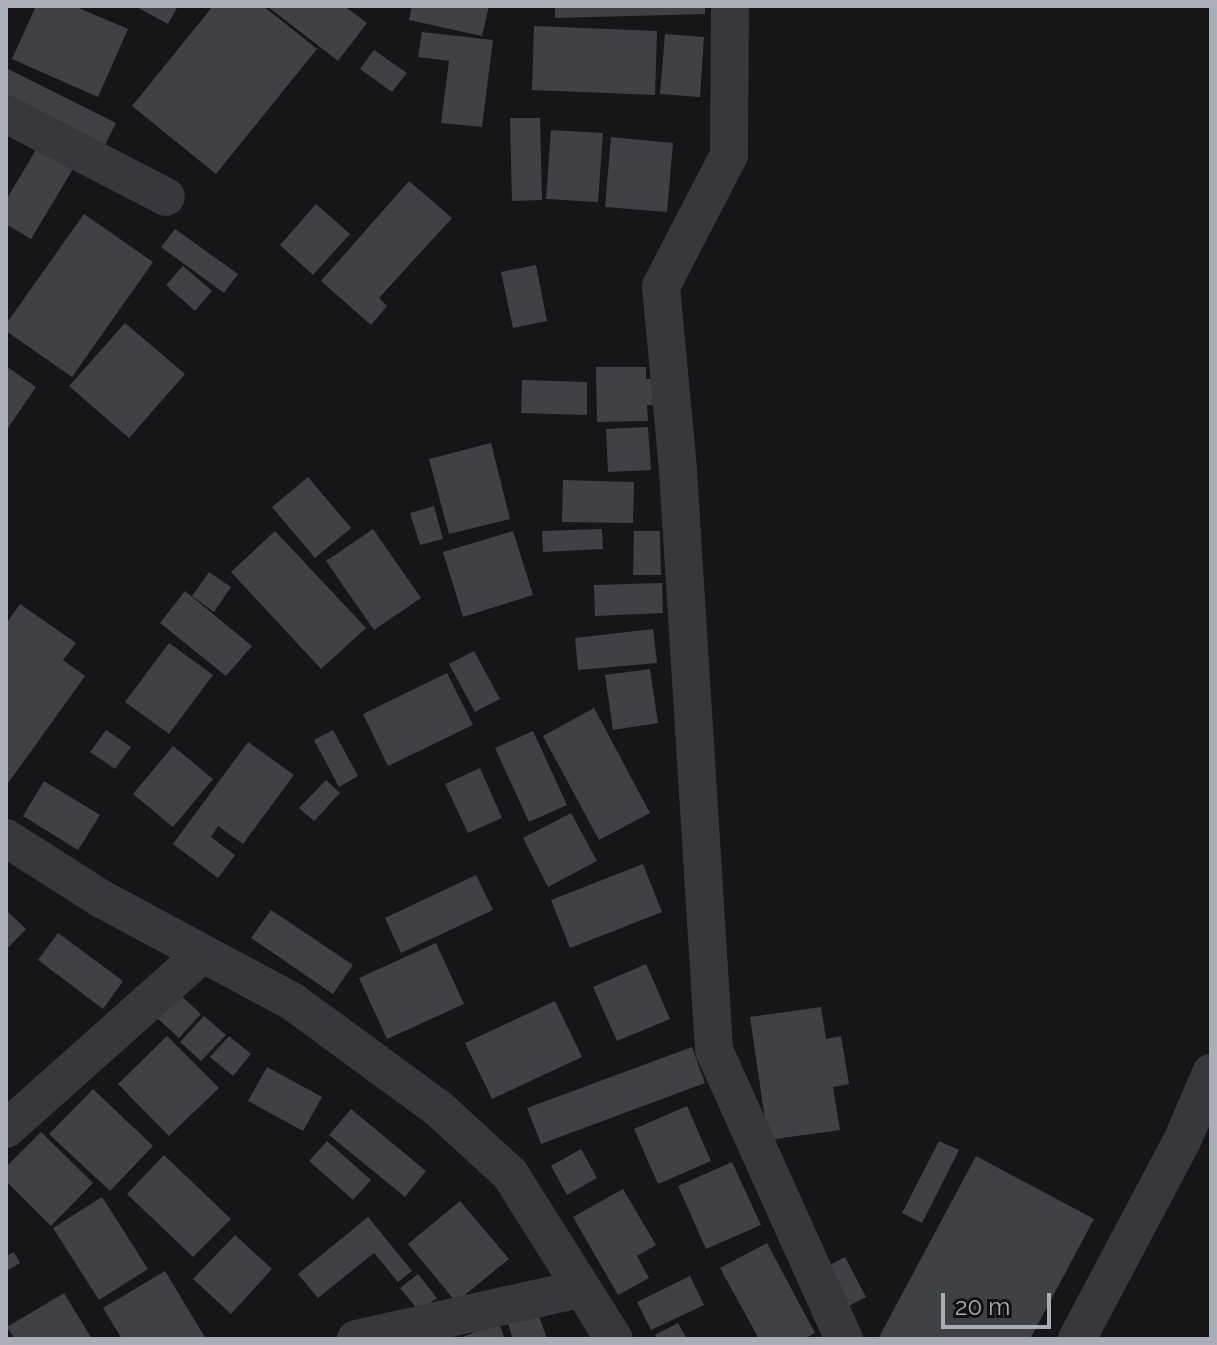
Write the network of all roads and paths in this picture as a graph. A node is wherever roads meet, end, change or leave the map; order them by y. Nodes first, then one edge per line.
1 (730, 6) edge
2 (6, 114) edge
3 (166, 197) dead end
4 (6, 838) edge
5 (201, 955) junction
6 (1211, 1073) edge
7 (6, 1129) edge
8 (580, 1289) junction
9 (356, 1339) edge
10 (614, 1339) edge
11 (844, 1339) edge
12 (1077, 1339) edge

1 - 11 street
2 - 3 street
4 - 5 street
5 - 7 street
5 - 8 street
6 - 12 street
8 - 9 street
8 - 10 street

